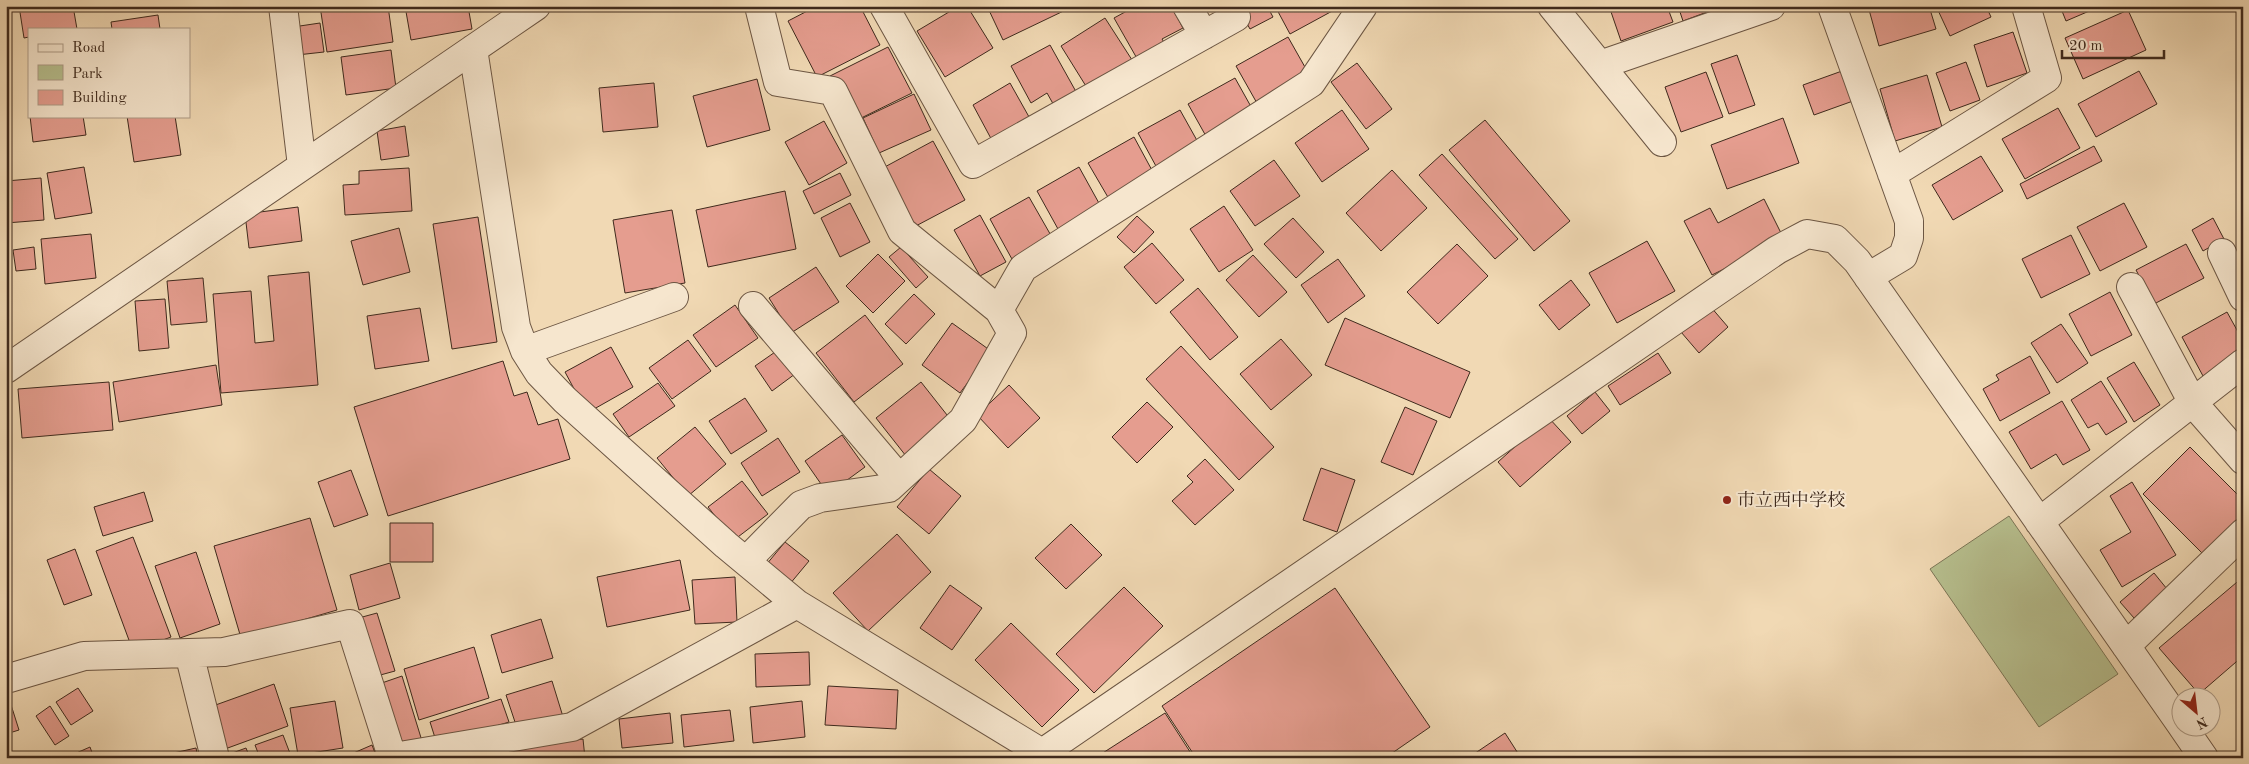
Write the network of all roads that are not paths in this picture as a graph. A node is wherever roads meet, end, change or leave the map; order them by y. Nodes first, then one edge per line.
1 (283, 6) edge
2 (536, 6) edge
3 (759, 6) edge
4 (884, 6) edge
5 (1188, 6) edge
6 (1552, 6) edge
7 (1771, 6) edge
8 (1832, 6) edge
9 (2026, 6) edge
10 (1358, 9) edge
11 (1236, 17) dead end
12 (1204, 35) junction
13 (473, 49) junction
14 (1600, 65) junction
15 (1662, 142) dead end
16 (302, 166) junction
17 (1892, 174) junction
18 (2222, 253) dead end
19 (1868, 277) junction
20 (2131, 287) dead end
21 (674, 297) dead end
22 (2243, 298) edge
23 (753, 306) dead end
24 (998, 310) junction
25 (525, 350) junction
26 (2243, 363) edge
27 (6, 369) edge
28 (2193, 403) junction
29 (2243, 460) edge
30 (899, 478) junction
31 (2039, 522) junction
32 (2243, 533) edge
33 (746, 561) junction
34 (797, 604) junction
35 (2126, 646) junction
36 (189, 653) junction
37 (6, 679) edge
38 (2172, 712) edge
39 (2189, 736) edge
40 (1038, 756) edge
41 (215, 758) edge
42 (394, 758) edge
43 (2204, 758) edge

1 - 16 street
2 - 13 street
3 - 24 street
4 - 12 street
5 - 12 street
6 - 14 street
7 - 14 street
8 - 17 street
9 - 17 street
10 - 24 street
11 - 12 street
13 - 16 street
13 - 25 street
14 - 15 street
16 - 27 street
17 - 19 street
18 - 22 street
19 - 31 street
19 - 40 street
20 - 28 street
21 - 25 street
23 - 30 street
24 - 30 street
25 - 33 street
26 - 28 street
28 - 29 street
28 - 31 street
30 - 33 street
31 - 35 street
32 - 35 street
33 - 34 street
34 - 40 street
34 - 42 street
35 - 38 street
36 - 37 street
36 - 41 street
36 - 42 street
39 - 43 street

